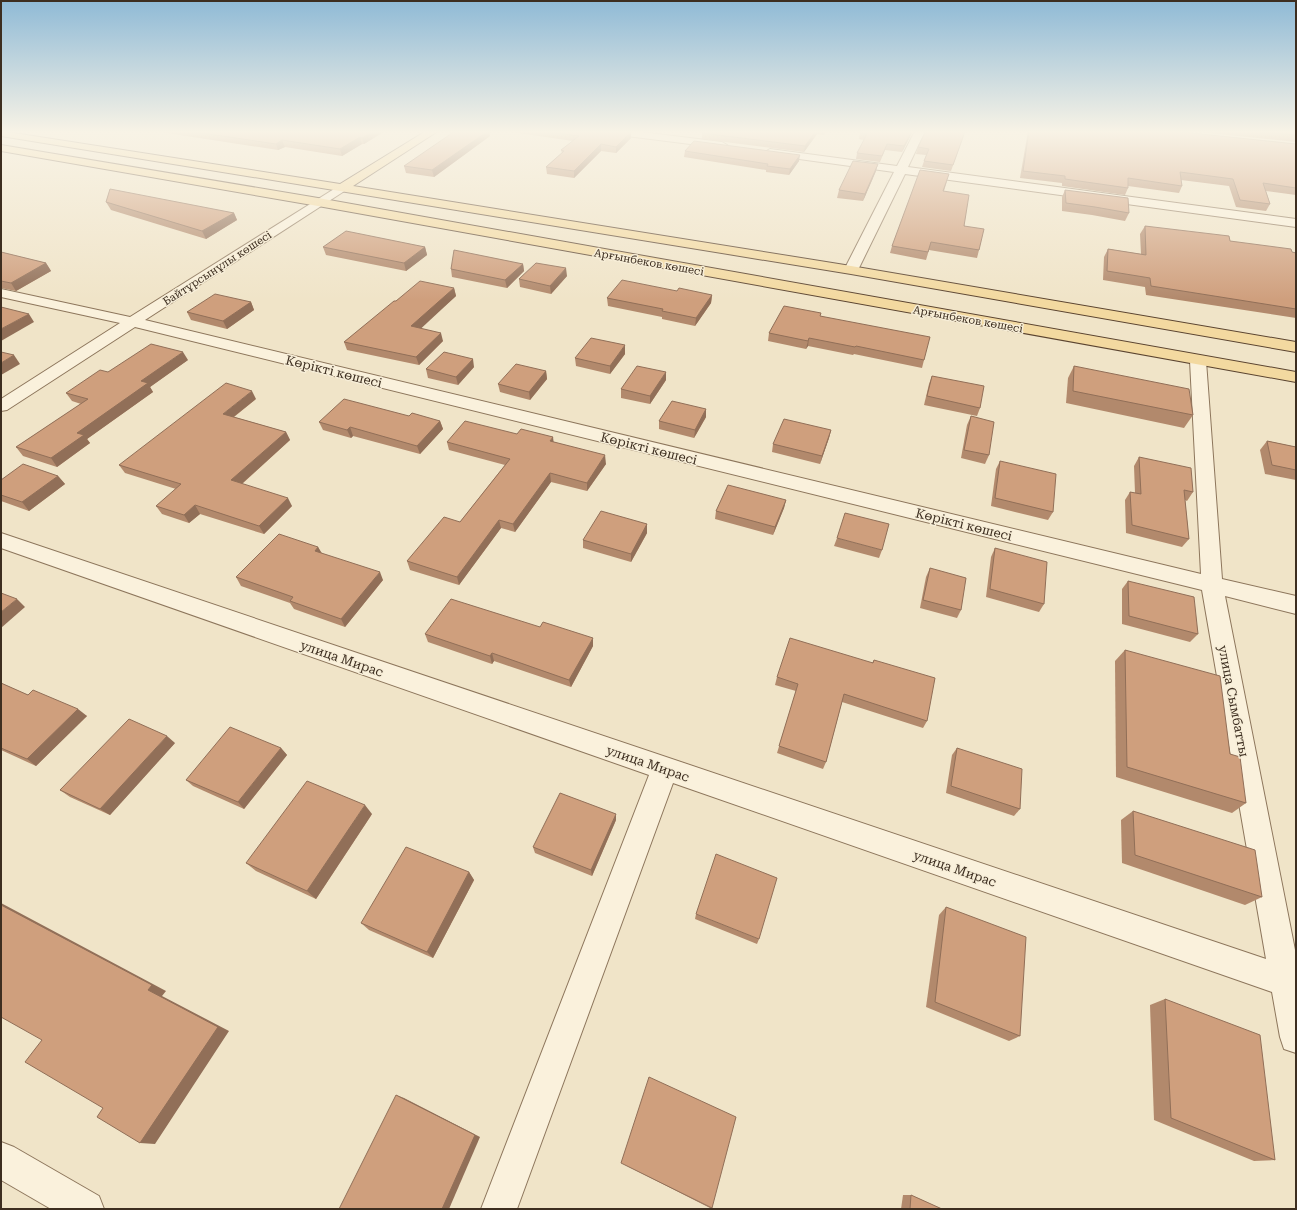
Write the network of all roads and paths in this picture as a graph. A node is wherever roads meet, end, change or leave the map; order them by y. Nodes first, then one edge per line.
1 (231, 187) edge
2 (339, 187) edge
3 (891, 187) edge
4 (1035, 187) edge
5 (342, 188) junction
6 (318, 202) junction
7 (1296, 223) edge
8 (851, 270) junction
9 (1, 293) edge
10 (134, 322) junction
11 (1296, 347) edge
12 (1198, 361) junction
13 (1296, 377) edge
14 (1, 406) edge
15 (1, 540) edge
16 (1212, 585) junction
17 (1296, 605) edge
18 (665, 768) junction
19 (1291, 983) edge
20 (1296, 1037) edge
21 (1, 1160) edge
22 (86, 1209) edge
23 (498, 1209) edge

1 - 6 main road, Арғынбеков көшесі
2 - 5 main road, Арғынбеков көшесі
3 - 8 street
4 - 7 street
5 - 6 street, Байтұрсынұлы көшесі
5 - 8 main road, Арғынбеков көшесі
6 - 10 street, Байтұрсынұлы көшесі
6 - 12 main road, Арғынбеков көшесі
8 - 11 main road, Арғынбеков көшесі
9 - 10 street, Көрікті көшесі
10 - 14 street, Байтұрсынұлы көшесі
10 - 16 street, Көрікті көшесі
12 - 13 main road, Арғынбеков көшесі
12 - 16 street, улица Сымбатты
15 - 18 street, улица Мирас
16 - 17 street, Көрікті көшесі
16 - 19 street, улица Сымбатты
18 - 19 street, улица Мирас
18 - 23 street
19 - 20 street, улица Сымбатты
21 - 22 street

